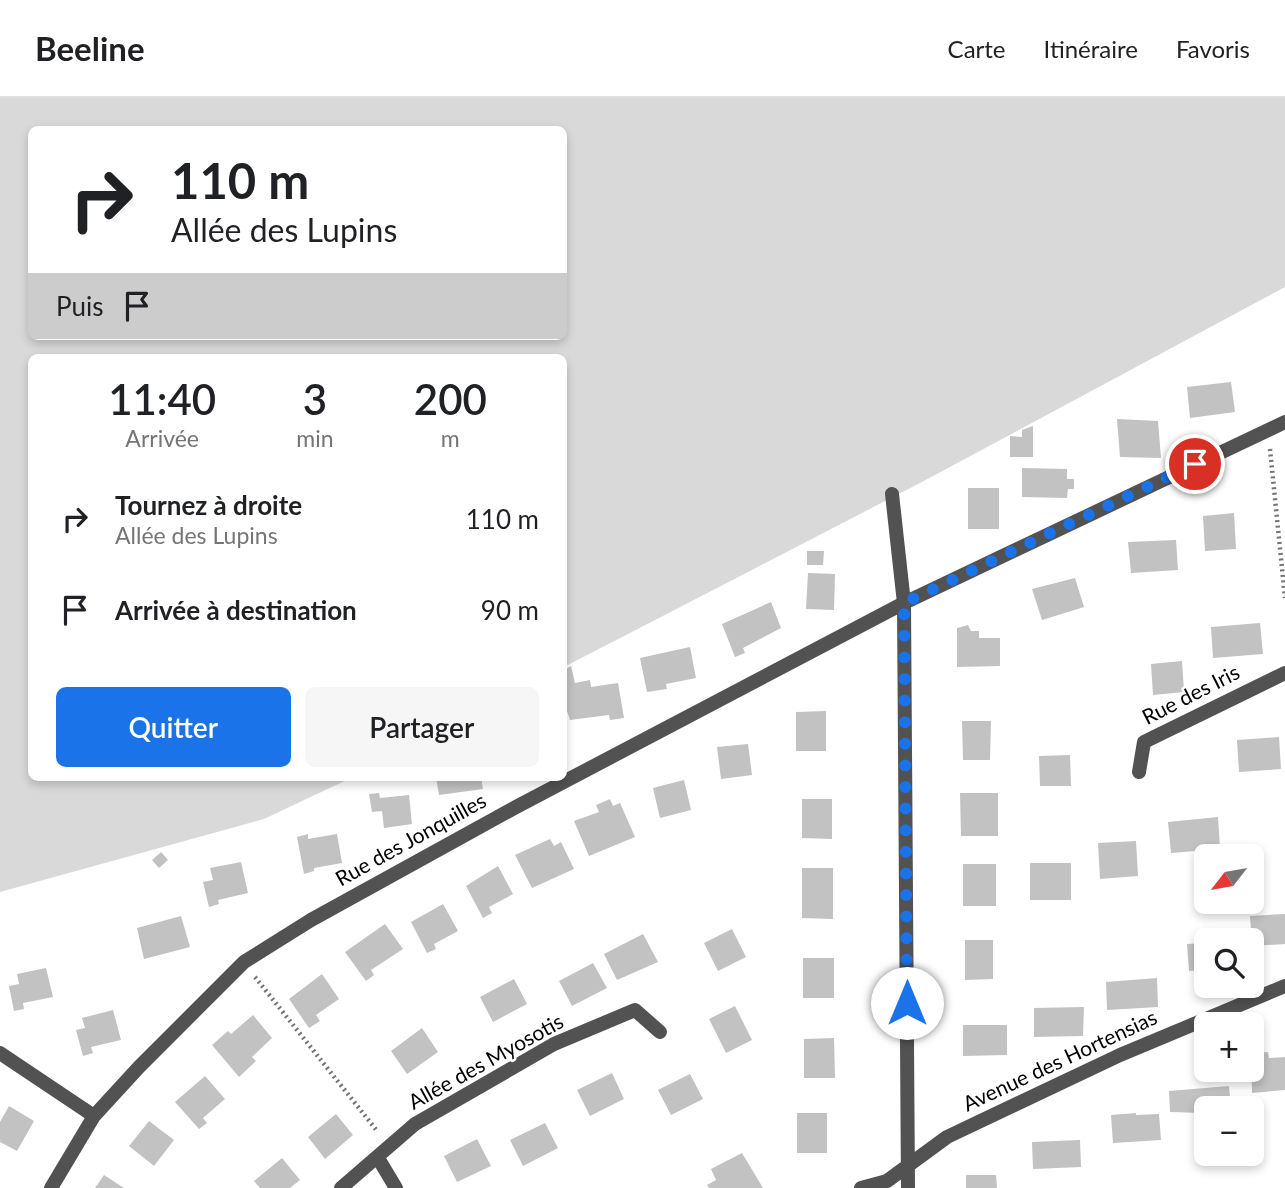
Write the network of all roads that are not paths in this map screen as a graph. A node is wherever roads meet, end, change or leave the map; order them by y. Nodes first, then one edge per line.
1 (1285, 422) edge
2 (892, 494) dead end
3 (904, 603) junction
4 (1285, 673) edge
5 (1139, 772) dead end
6 (567, 780) edge
7 (565, 781) edge
8 (1285, 986) edge
9 (660, 1032) dead end
10 (0, 1053) edge
11 (94, 1116) junction
12 (378, 1158) junction
13 (908, 1167) junction
14 (893, 1184) edge
15 (51, 1188) edge
16 (341, 1188) edge
17 (396, 1188) edge
18 (861, 1188) edge
19 (908, 1188) edge

1 - 3 street, Rue des Jonquilles
2 - 3 street
3 - 6 street, Rue des Jonquilles
3 - 13 street
4 - 5 street, Rue des Iris
7 - 11 street, Rue des Jonquilles
8 - 13 street, Avenue des Hortensias
9 - 12 street, Allée des Myosotis
10 - 11 street
11 - 15 street, Rue des Jonquilles
12 - 16 street, Allée des Myosotis
12 - 17 street
13 - 14 street, Avenue des Hortensias
13 - 19 street
14 - 18 street, Avenue des Hortensias

